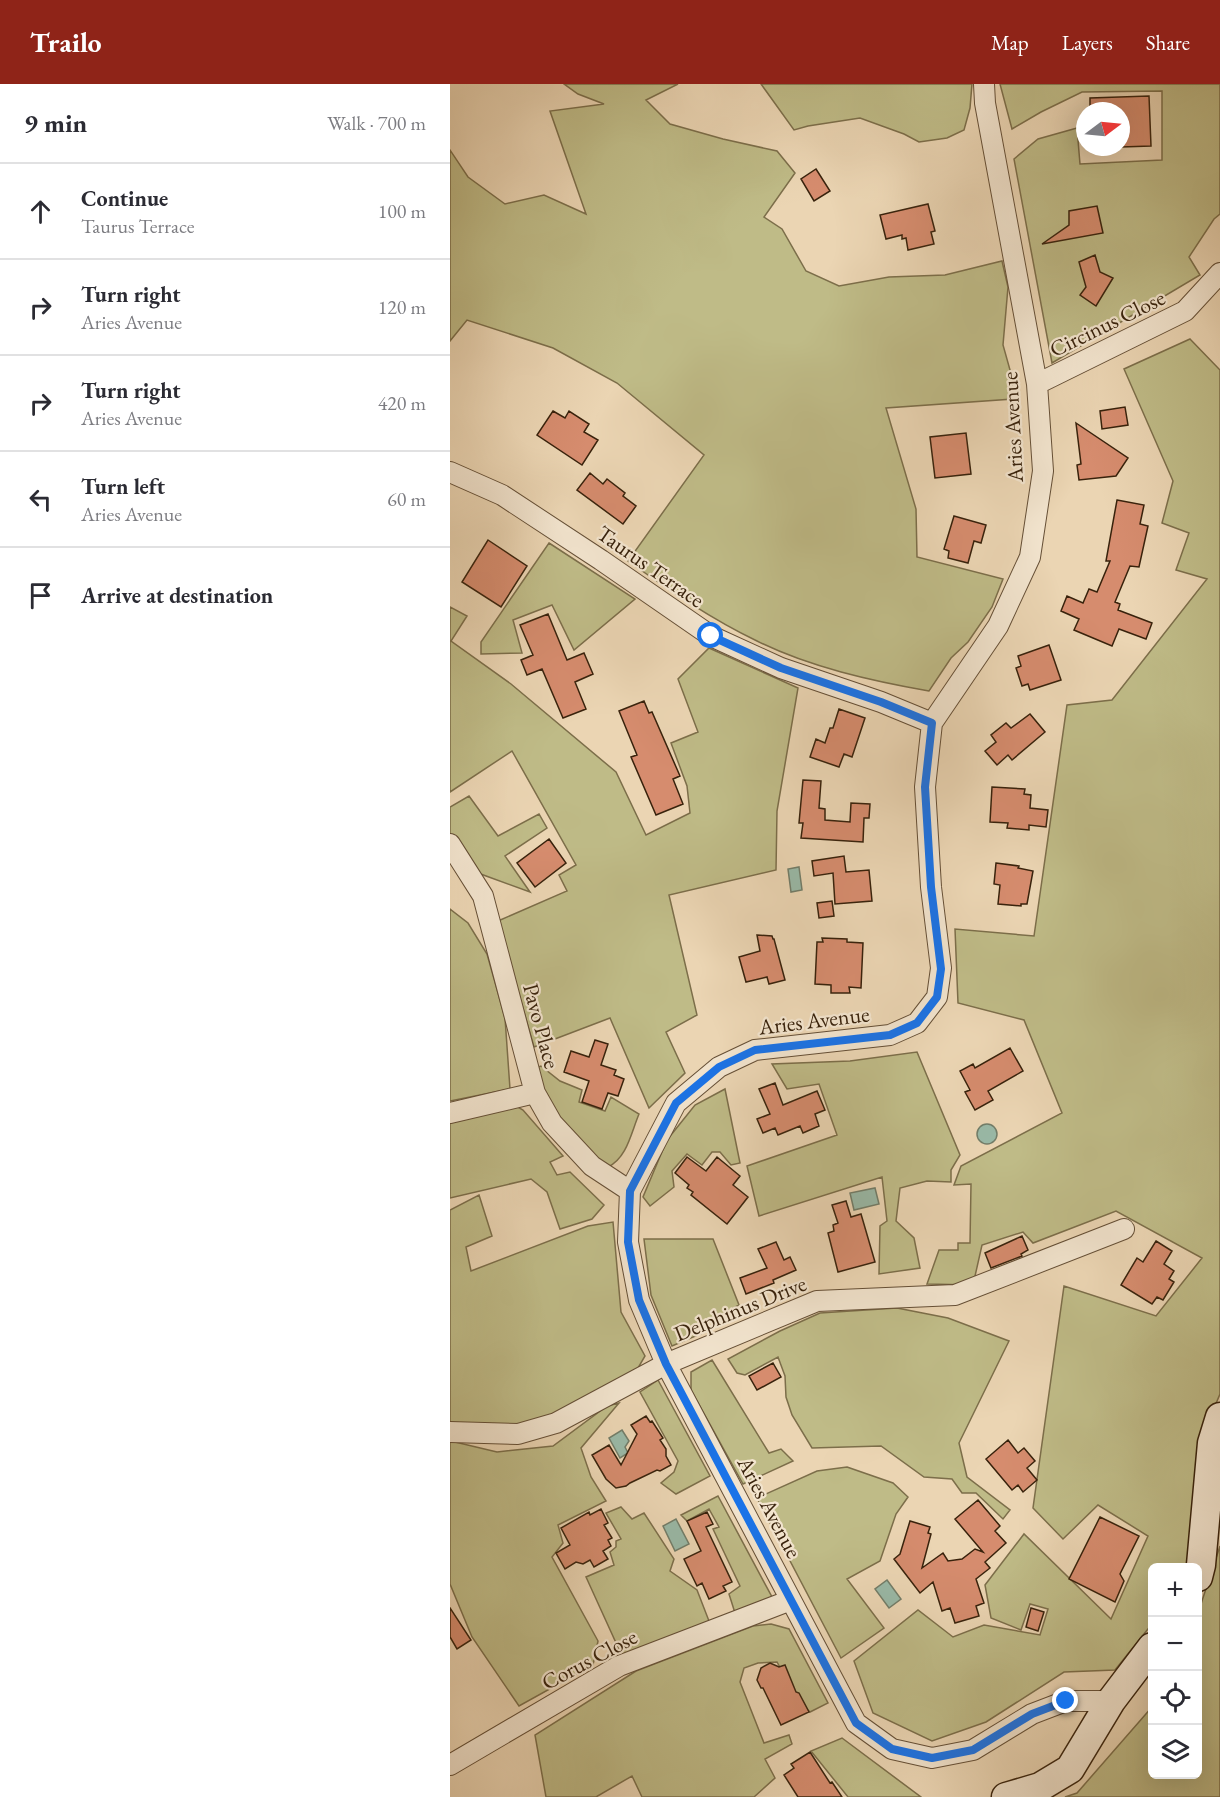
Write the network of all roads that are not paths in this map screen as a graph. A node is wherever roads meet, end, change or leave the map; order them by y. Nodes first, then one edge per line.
1 (984, 84) edge
2 (1220, 273) edge
3 (1037, 384) junction
4 (450, 472) edge
5 (932, 723) junction
6 (450, 844) edge
7 (535, 1093) junction
8 (450, 1113) edge
9 (630, 1191) junction
10 (1124, 1229) dead end
11 (666, 1364) junction
12 (1220, 1417) edge
13 (450, 1432) edge
14 (1201, 1563) edge
15 (791, 1600) junction
16 (1148, 1652) edge
17 (1111, 1701) junction
18 (450, 1766) edge
19 (1006, 1797) edge

1 - 3 street, Aries Avenue
2 - 3 street, Circinus Close
3 - 5 street, Aries Avenue
4 - 5 street, Taurus Terrace
5 - 9 street, Aries Avenue
6 - 7 street, Pavo Place
7 - 8 street
7 - 9 street, Pavo Place
9 - 11 street, Aries Avenue
10 - 11 street, Delphinus Drive
11 - 13 street, Delphinus Drive
11 - 15 street, Aries Avenue
12 - 14 main road
15 - 17 street, Aries Avenue
15 - 18 street, Corus Close
16 - 17 main road
17 - 19 main road

